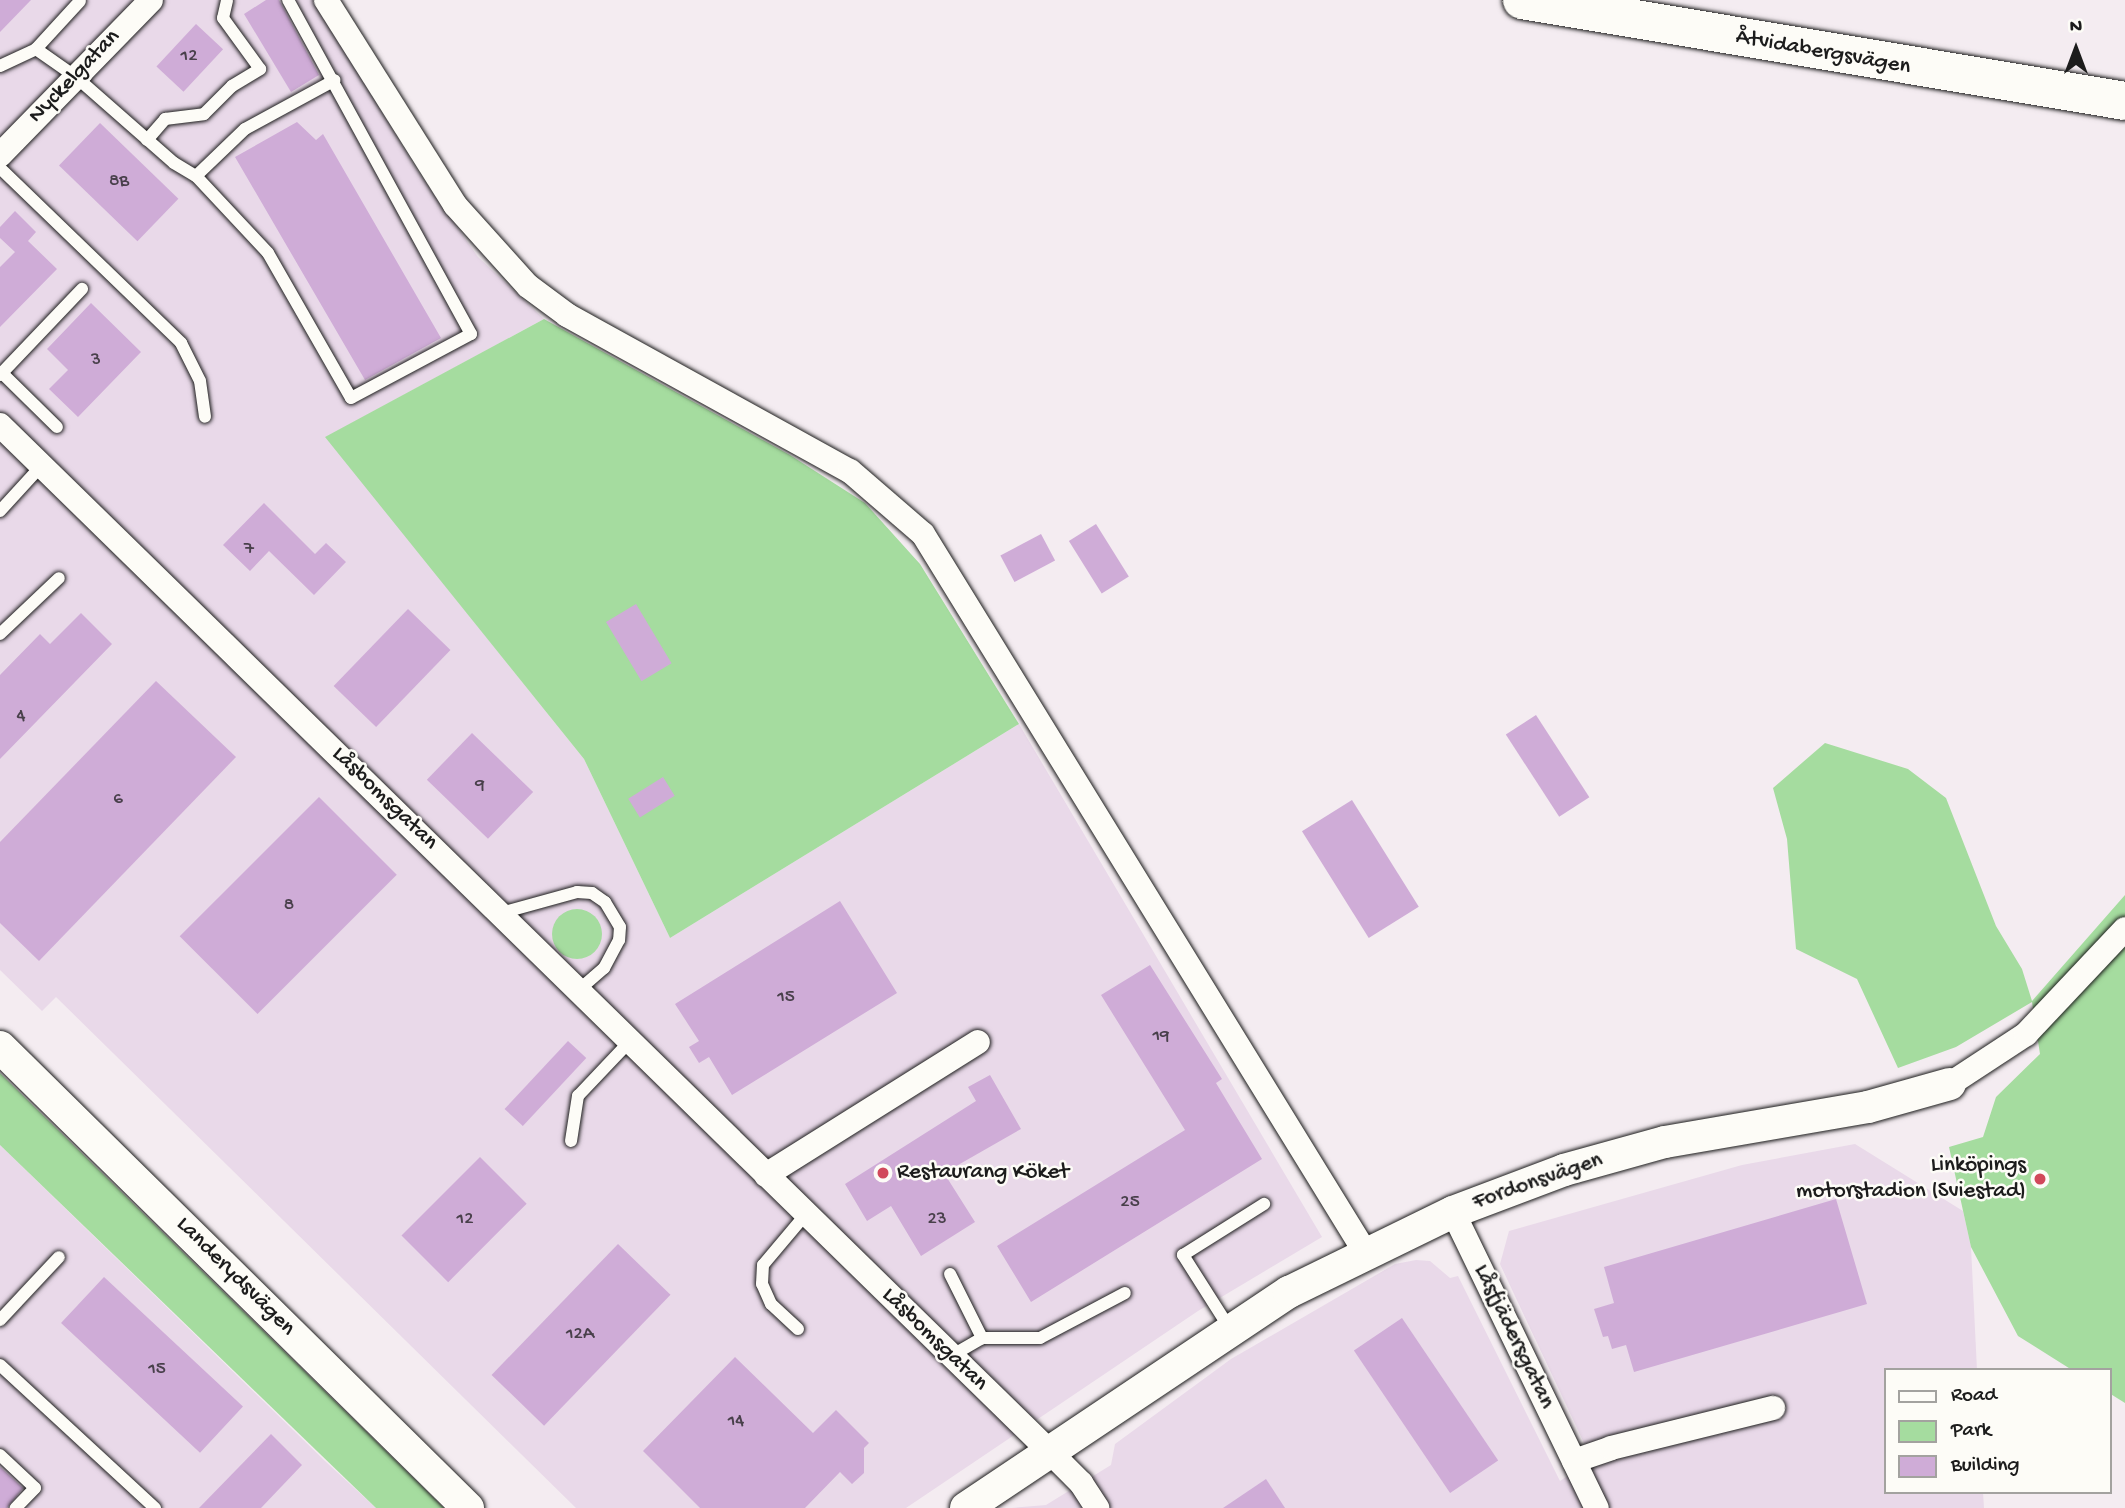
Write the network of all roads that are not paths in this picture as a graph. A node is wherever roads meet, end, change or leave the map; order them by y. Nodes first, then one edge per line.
1 (150, 0) edge
2 (227, 0) edge
3 (288, 0) edge
4 (326, 0) edge
5 (1522, 0) edge
6 (1649, 0) edge
7 (80, 1) edge
8 (36, 49) junction
9 (0, 66) edge
10 (2125, 76) edge
11 (76, 77) junction
12 (335, 80) junction
13 (2125, 100) edge
14 (147, 140) junction
15 (0, 155) edge
16 (0, 168) edge
17 (196, 176) junction
18 (82, 289) dead end
19 (1, 374) edge
20 (205, 417) dead end
21 (0, 425) edge
22 (57, 428) dead end
23 (42, 466) junction
24 (0, 511) edge
25 (59, 578) dead end
26 (0, 634) edge
27 (501, 913) junction
28 (2125, 929) edge
29 (578, 991) junction
30 (630, 1041) junction
31 (978, 1042) dead end
32 (0, 1047) edge
33 (1950, 1084) joint
34 (571, 1142) dead end
35 (766, 1175) junction
36 (1264, 1203) dead end
37 (1453, 1212) junction
38 (806, 1213) junction
39 (1365, 1252) junction
40 (59, 1257) dead end
41 (950, 1274) dead end
42 (1125, 1293) dead end
43 (0, 1320) edge
44 (798, 1329) dead end
45 (1230, 1329) junction
46 (982, 1338) junction
47 (951, 1356) junction
48 (0, 1365) edge
49 (1773, 1408) dead end
50 (1048, 1450) junction
51 (0, 1455) edge
52 (1574, 1461) junction
53 (16, 1508) edge
54 (155, 1508) edge
55 (468, 1508) edge
56 (966, 1508) edge
57 (1097, 1508) edge
58 (1597, 1508) edge

1 - 11 street, Nyckelgatan
2 - 14 lane
3 - 12 lane
4 - 39 street
5 - 13 main road, Åtvidabergsvägen
6 - 10 main road, Åtvidabergsvägen
7 - 8 lane
8 - 9 lane
8 - 11 lane
11 - 14 lane
11 - 15 street, Nyckelgatan
12 - 17 lane
12 - 17 lane
14 - 17 lane
16 - 20 lane
18 - 19 lane
19 - 22 lane
21 - 23 street, Låsbomsgatan
23 - 24 lane
23 - 27 street, Låsbomsgatan
25 - 26 lane
27 - 29 street, Låsbomsgatan
27 - 29 lane
28 - 33 street, Fordonsvägen
29 - 30 street, Låsbomsgatan
30 - 34 lane
30 - 35 street, Låsbomsgatan
31 - 35 street
32 - 55 street, Landerydsvägen
33 - 37 street, Fordonsvägen
35 - 38 street, Låsbomsgatan
36 - 45 lane
37 - 39 street, Fordonsvägen
37 - 52 street, Låsfjädersgatan
38 - 44 lane
38 - 47 street, Låsbomsgatan
39 - 45 street, Fordonsvägen
40 - 43 lane
41 - 46 lane
42 - 46 lane
45 - 50 street, Fordonsvägen
46 - 47 lane
47 - 50 street, Låsbomsgatan
48 - 54 lane
49 - 52 street
50 - 56 street, Fordonsvägen
50 - 57 street, Låsbomsgatan
51 - 53 lane
52 - 58 street, Låsfjädersgatan

